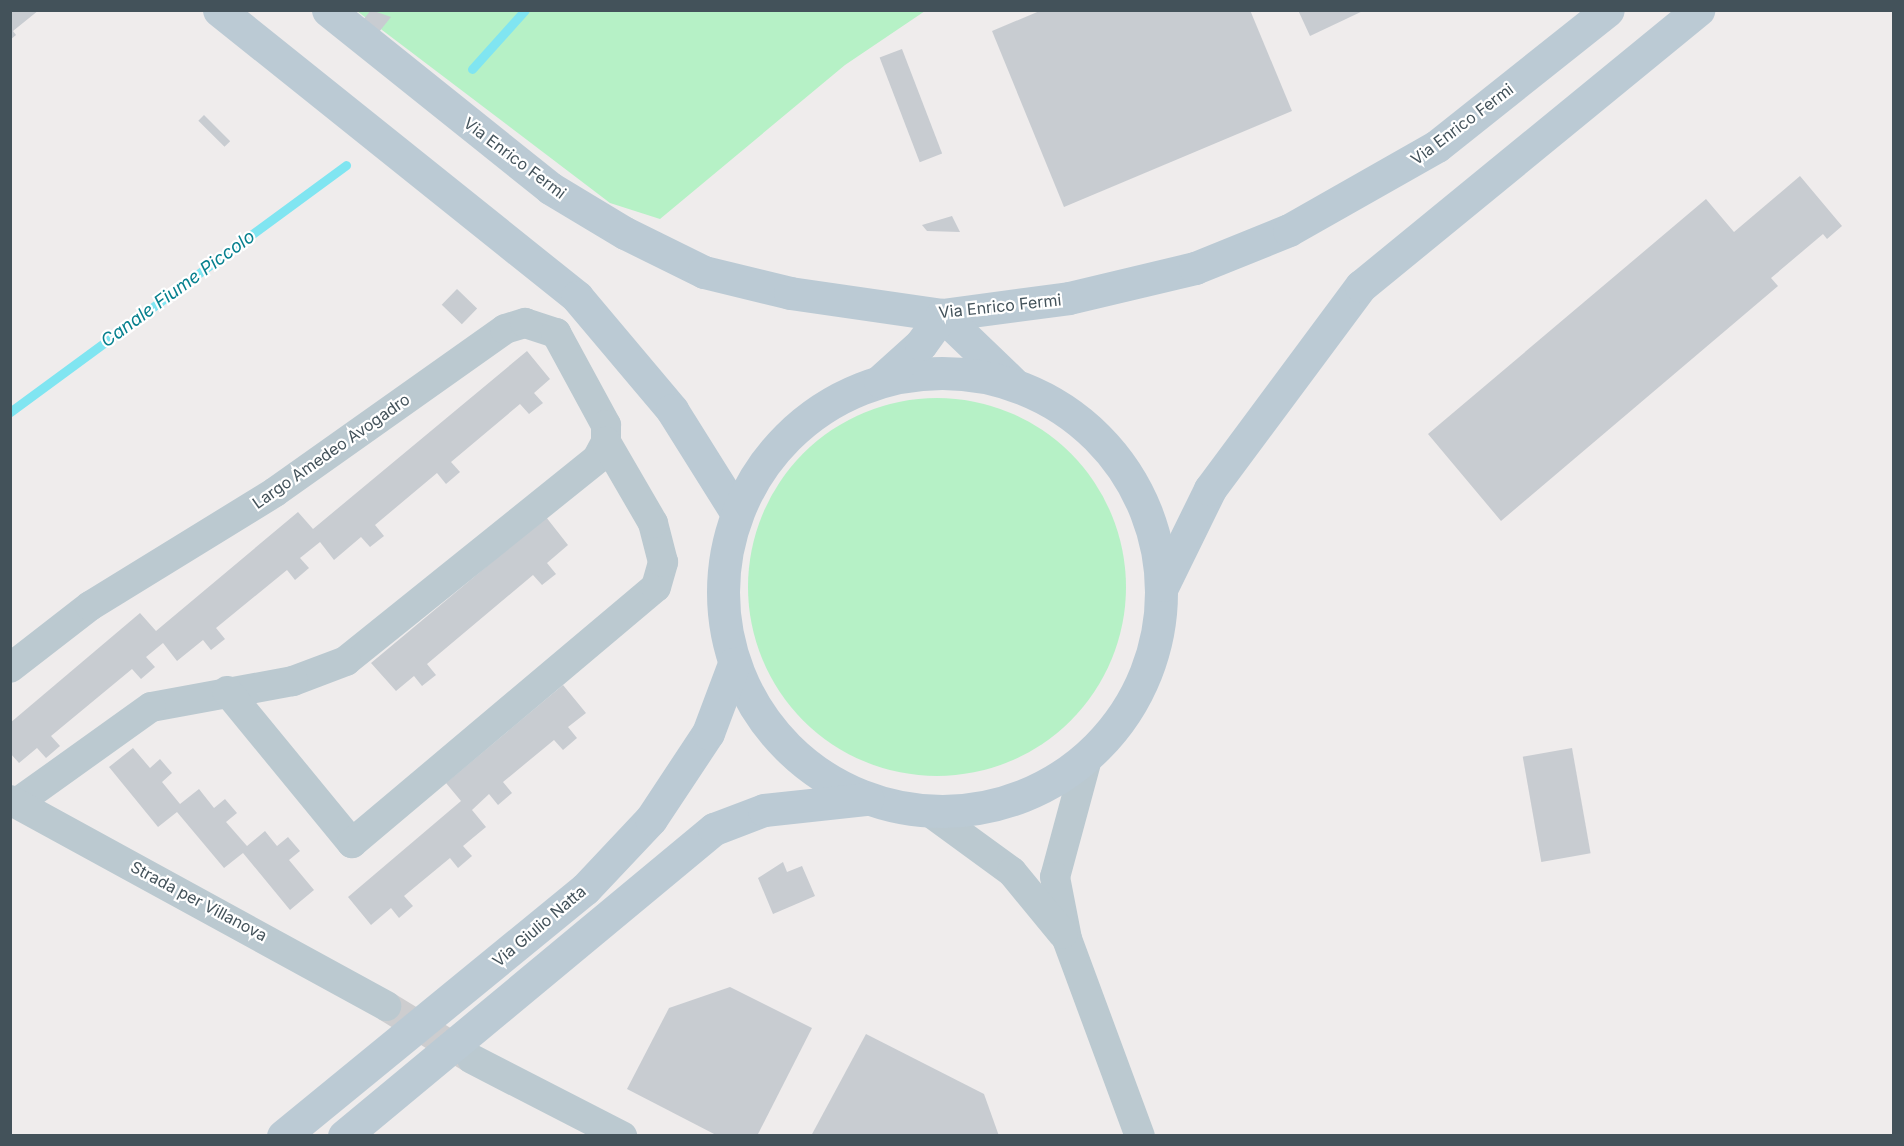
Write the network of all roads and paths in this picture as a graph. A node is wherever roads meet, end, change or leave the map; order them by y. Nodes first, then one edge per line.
1 (219, 10) edge
2 (328, 10) edge
3 (1608, 10) edge
4 (1698, 10) edge
5 (942, 315) junction
6 (880, 381) junction
7 (1013, 383) junction
8 (606, 442) junction
9 (736, 512) junction
10 (1163, 585) junction
11 (734, 664) junction
12 (10, 668) edge
13 (227, 691) junction
14 (1088, 755) junction
15 (867, 799) junction
16 (14, 801) edge
17 (927, 810) junction
18 (1067, 939) junction
19 (386, 1006) tunnel mouth
20 (472, 1059) tunnel mouth
21 (283, 1136) edge
22 (344, 1136) edge
23 (622, 1136) edge
24 (1140, 1136) edge

1 - 9 main road
2 - 5 main road, Via Enrico Fermi
3 - 5 main road, Via Enrico Fermi
4 - 10 main road
5 - 6 main road
5 - 7 main road
6 - 7 main road
6 - 9 main road
7 - 10 main road
8 - 12 street, Largo Amedeo Avogadro
8 - 13 street
8 - 13 street, Largo Amedeo Avogadro
9 - 11 main road
10 - 14 main road
11 - 15 main road
11 - 21 main road, Via Giulio Natta
13 - 16 street
14 - 17 main road
14 - 18 street
15 - 17 main road
15 - 22 main road, Via Giulio Natta
16 - 19 street, Strada per Villanova
17 - 18 street
18 - 24 street
20 - 23 street

